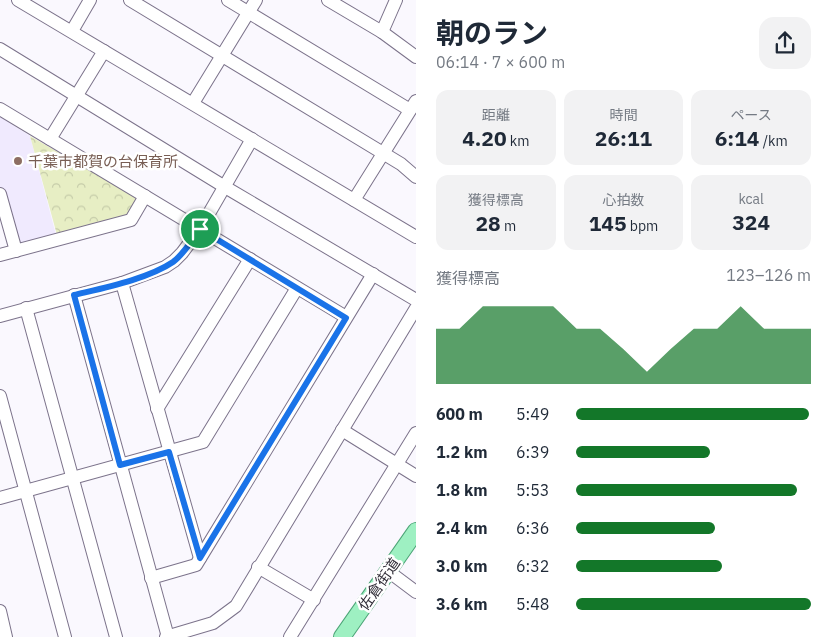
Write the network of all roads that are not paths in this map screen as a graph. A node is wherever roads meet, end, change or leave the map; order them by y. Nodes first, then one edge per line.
1 (18, 0) edge
2 (90, 0) edge
3 (130, 0) edge
4 (228, 0) edge
5 (256, 0) edge
6 (328, 0) edge
7 (396, 0) edge
8 (248, 12) junction
9 (72, 31) junction
10 (382, 32) junction
11 (0, 50) edge
12 (104, 51) junction
13 (222, 55) junction
14 (416, 57) edge
15 (77, 96) junction
16 (193, 103) junction
17 (413, 106) edge
18 (0, 109) edge
19 (50, 139) junction
20 (252, 139) junction
21 (384, 153) junction
22 (416, 178) edge
23 (224, 187) junction
24 (0, 194) edge
25 (146, 196) junction
26 (354, 200) junction
27 (200, 229) junction
28 (416, 237) edge
29 (16, 251) junction
30 (0, 255) edge
31 (250, 259) junction
32 (373, 274) junction
33 (122, 282) junction
34 (297, 288) junction
35 (74, 295) junction
36 (416, 300) edge
37 (26, 308) junction
38 (416, 308) edge
39 (0, 316) edge
40 (346, 318) junction
41 (0, 396) edge
42 (157, 409) junction
43 (342, 430) junction
44 (416, 433) edge
45 (169, 452) junction
46 (398, 464) junction
47 (120, 465) junction
48 (416, 476) edge
49 (72, 478) junction
50 (26, 491) junction
51 (0, 498) edge
52 (416, 531) edge
53 (200, 558) junction
54 (258, 567) junction
55 (388, 571) junction
56 (151, 578) junction
57 (416, 591) edge
58 (314, 600) junction
59 (0, 611) edge
60 (6, 637) edge
61 (65, 637) edge
62 (116, 637) edge
63 (167, 637) edge
64 (290, 637) edge
65 (342, 637) edge

1 - 9 street
2 - 9 street
3 - 13 street
4 - 8 street
5 - 8 street
6 - 10 street
7 - 10 street
8 - 13 street
8 - 17 street
9 - 12 street
10 - 14 street
11 - 15 street
12 - 15 street
12 - 16 street
13 - 16 street
13 - 21 street
15 - 19 street
15 - 23 street
16 - 20 street
17 - 21 street
18 - 19 street
19 - 25 street
20 - 23 street
20 - 26 street
21 - 22 street
21 - 26 street
23 - 27 street
23 - 32 street
24 - 29 street
25 - 27 street
25 - 29 street
26 - 28 street
27 - 31 street
27 - 33 street
29 - 30 street
31 - 34 street
31 - 42 street
32 - 36 street
32 - 40 street
33 - 35 street
33 - 42 street
34 - 40 street
34 - 45 street
35 - 37 street
35 - 47 street
37 - 39 street
37 - 49 street
38 - 43 street
40 - 53 street
41 - 50 street
42 - 45 street
43 - 46 street
43 - 54 street
44 - 46 street
45 - 47 street
45 - 53 street
46 - 48 street
46 - 58 street
47 - 49 street
47 - 56 street
49 - 50 street
49 - 62 street
50 - 51 street
50 - 61 street
52 - 55 main road, 佐倉街道
53 - 56 street
54 - 58 street
54 - 63 street
55 - 57 street
55 - 65 main road, 佐倉街道
56 - 63 street
58 - 64 street
59 - 60 street

